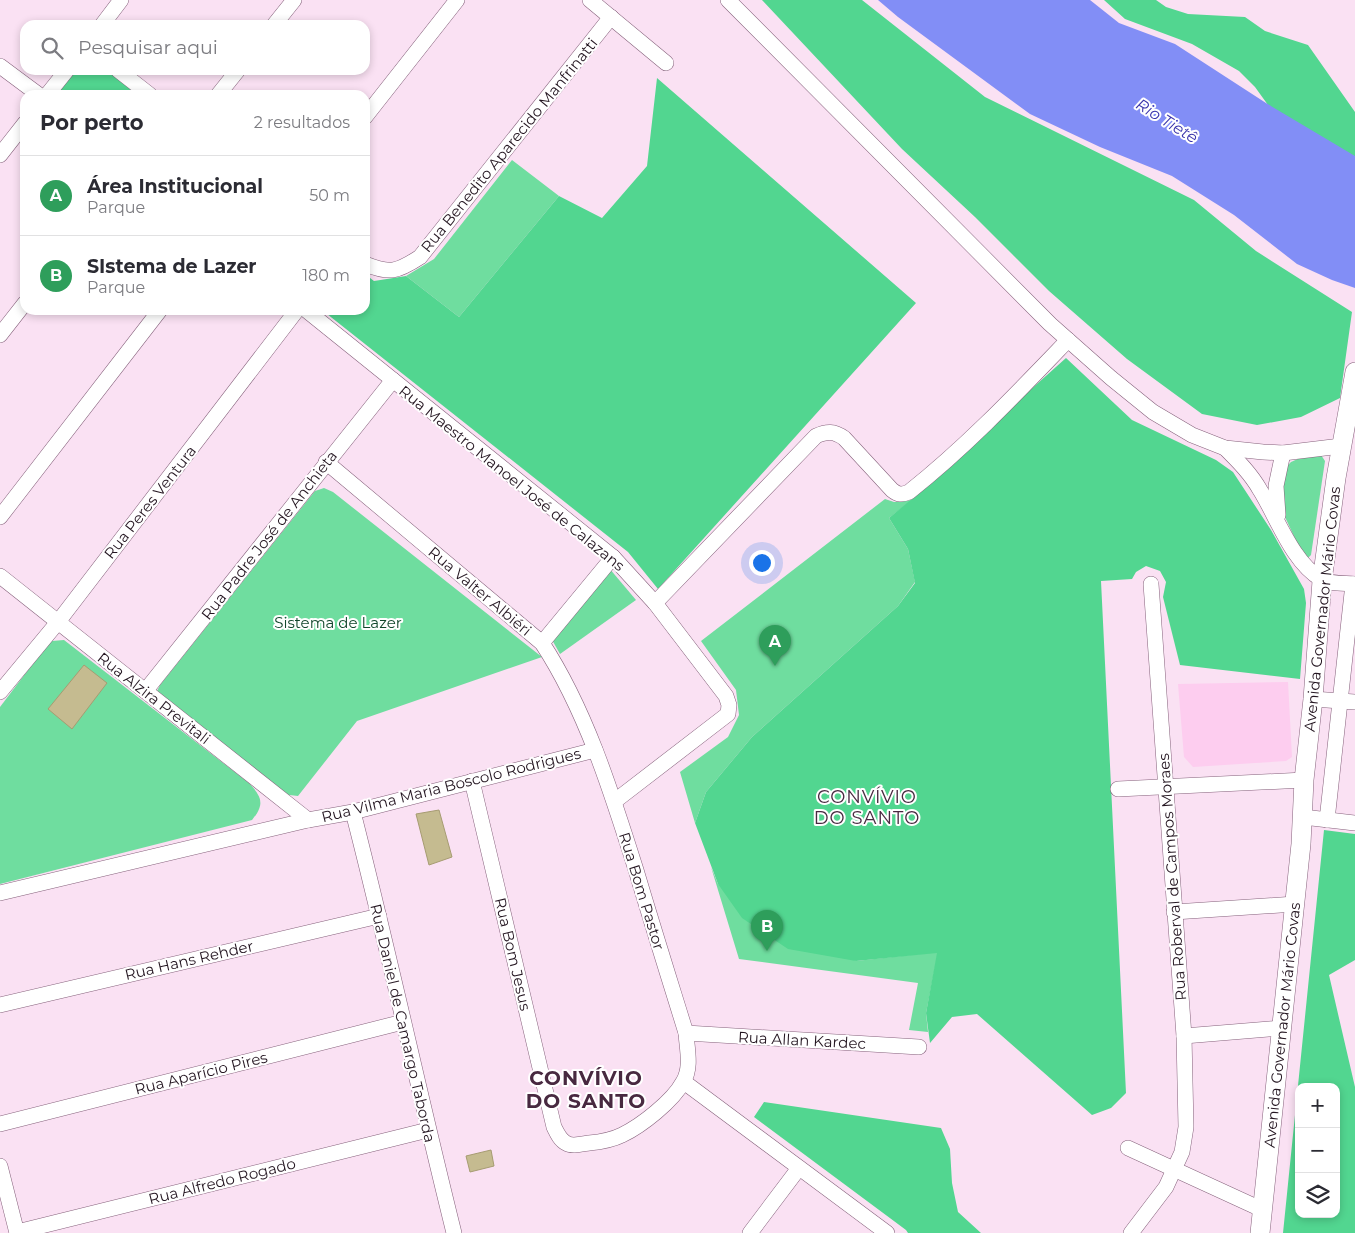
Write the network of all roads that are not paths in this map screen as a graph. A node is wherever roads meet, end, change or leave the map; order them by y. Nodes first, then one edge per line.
1 (121, 0) edge
2 (294, 0) edge
3 (457, 0) edge
4 (590, 0) edge
5 (728, 0) edge
6 (612, 17) junction
7 (106, 20) edge
8 (278, 20) edge
9 (666, 63) dead end
10 (0, 66) edge
11 (63, 75) edge
12 (124, 75) edge
13 (234, 75) edge
14 (31, 90) edge
15 (51, 90) edge
16 (144, 90) edge
17 (222, 90) edge
18 (370, 111) edge
19 (20, 129) edge
20 (0, 155) edge
21 (370, 266) edge
22 (20, 310) edge
23 (156, 315) edge
24 (294, 315) edge
25 (312, 315) edge
26 (0, 335) edge
27 (1068, 340) junction
28 (1355, 372) edge
29 (393, 380) junction
30 (1341, 446) junction
31 (1225, 448) junction
32 (1283, 453) junction
33 (326, 462) junction
34 (0, 517) edge
35 (1280, 525) junction
36 (613, 557) junction
37 (0, 576) edge
38 (1322, 580) junction
39 (1151, 584) dead end
40 (1354, 584) edge
41 (655, 603) junction
42 (58, 622) junction
43 (542, 643) junction
44 (146, 690) junction
45 (0, 692) edge
46 (1313, 699) junction
47 (1348, 701) edge
48 (595, 750) junction
49 (1304, 780) junction
50 (472, 781) junction
51 (1165, 788) junction
52 (1118, 790) dead end
53 (614, 801) junction
54 (353, 812) junction
55 (1303, 818) junction
56 (308, 820) junction
57 (1327, 820) junction
58 (1355, 823) edge
59 (0, 893) edge
60 (1295, 904) junction
61 (1174, 912) junction
62 (379, 916) junction
63 (0, 1005) edge
64 (403, 1022) junction
65 (1281, 1028) junction
66 (686, 1033) junction
67 (1184, 1036) junction
68 (919, 1047) dead end
69 (684, 1082) junction
70 (0, 1124) edge
71 (428, 1130) junction
72 (1128, 1148) dead end
73 (0, 1166) edge
74 (799, 1168) junction
75 (1174, 1170) junction
76 (5, 1209) edge
77 (1263, 1210) junction
78 (17, 1233) edge
79 (454, 1233) edge
80 (750, 1233) edge
81 (887, 1233) edge
82 (1131, 1233) edge
83 (1260, 1233) edge

1 - 7 street
2 - 8 street
3 - 18 street
4 - 6 street
5 - 27 street
6 - 9 street
6 - 21 street, Rua Benedito Aparecido Manfrinatti
10 - 14 street
11 - 15 street
12 - 16 street
13 - 17 street
19 - 20 street
22 - 26 street
23 - 34 street
24 - 42 street, Rua Peres Ventura
25 - 29 street, Rua Maestro Manoel José de Calazans
27 - 31 street
27 - 41 street
28 - 30 main road, Avenida Governador Mário Covas
29 - 33 street, Rua Padre José de Anchieta
29 - 36 street, Rua Maestro Manoel José de Calazans
30 - 32 street
30 - 38 main road, Avenida Governador Mário Covas
31 - 32 street
31 - 35 street
32 - 35 street
33 - 43 street, Rua Valter Albiéri
33 - 44 street, Rua Padre José de Anchieta
35 - 38 street
36 - 41 street, Rua Maestro Manoel José de Calazans
36 - 43 street
37 - 42 street, Rua Alzira Previtali
38 - 40 street
38 - 46 main road, Avenida Governador Mário Covas
39 - 51 street, Rua Roberval de Campos Moraes
40 - 47 street
41 - 53 street, Rua Maestro Manoel José de Calazans
42 - 44 street, Rua Alzira Previtali
42 - 45 street, Rua Peres Ventura
43 - 48 street, Rua Valter Albiéri
44 - 56 street, Rua Alzira Previtali
46 - 47 street
46 - 49 main road, Avenida Governador Mário Covas
47 - 57 street
48 - 50 street, Rua Vilma Maria Boscolo Rodrigues
48 - 53 street, Rua Bom Pastor
49 - 51 street
49 - 55 main road, Avenida Governador Mário Covas
50 - 54 street, Rua Vilma Maria Boscolo Rodrigues
50 - 69 street, Rua Bom Jesus
51 - 52 street
51 - 61 street, Rua Roberval de Campos Moraes
53 - 66 street, Rua Bom Pastor
54 - 56 street, Rua Vilma Maria Boscolo Rodrigues
54 - 62 street, Rua Daniel de Camargo Taborda
55 - 57 street
55 - 60 main road, Avenida Governador Mário Covas
56 - 59 street, Rua Vilma Maria Boscolo Rodrigues
57 - 58 street
60 - 61 street
60 - 65 main road, Avenida Governador Mário Covas
61 - 67 street, Rua Roberval de Campos Moraes
62 - 63 street, Rua Hans Rehder
62 - 64 street, Rua Daniel de Camargo Taborda
64 - 70 street, Rua Aparício Pires
64 - 71 street, Rua Daniel de Camargo Taborda
65 - 67 street
65 - 77 main road, Avenida Governador Mário Covas
66 - 68 street, Rua Allan Kardec
66 - 69 street, Rua Bom Pastor
67 - 75 street, Rua Roberval de Campos Moraes
69 - 74 street
71 - 78 street, Rua Alfredo Rogado
71 - 79 street, Rua Daniel de Camargo Taborda
72 - 75 street
73 - 76 street
74 - 80 street
74 - 81 street
75 - 77 street
75 - 82 street, Rua Roberval de Campos Moraes
76 - 78 street
77 - 83 main road, Avenida Governador Mário Covas

